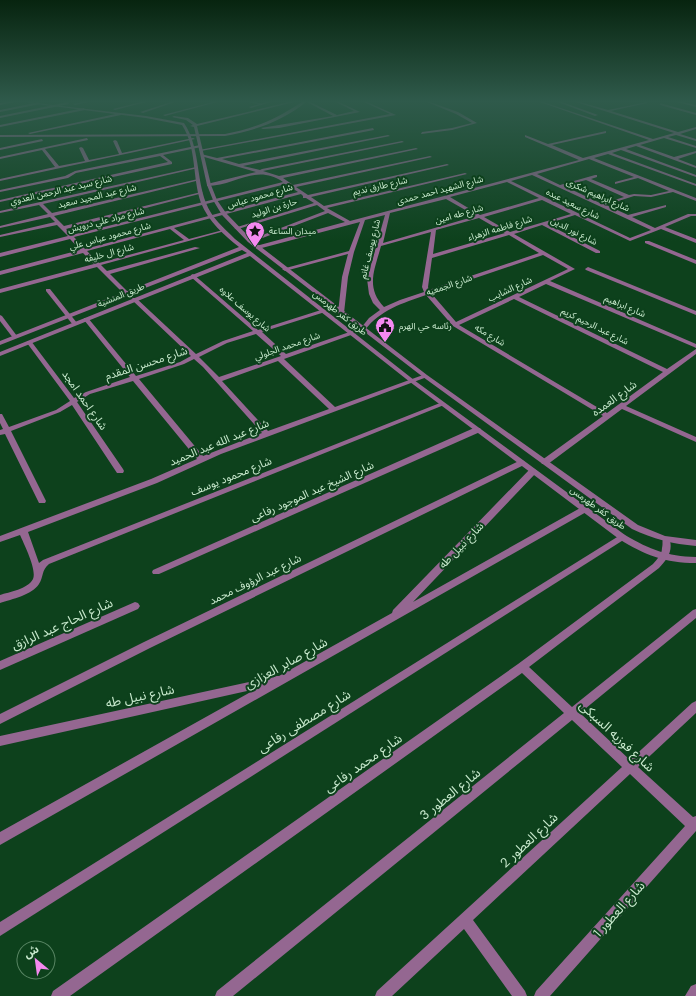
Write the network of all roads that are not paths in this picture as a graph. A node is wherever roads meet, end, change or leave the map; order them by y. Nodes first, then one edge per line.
1 (81, 148) dead end
2 (118, 148) edge
3 (145, 148) edge
4 (186, 148) edge
5 (193, 148) edge
6 (197, 148) edge
7 (210, 148) edge
8 (270, 148) edge
9 (323, 148) edge
10 (370, 148) edge
11 (556, 148) edge
12 (646, 148) edge
13 (43, 149) joint
14 (416, 149) dead end
15 (622, 149) joint
16 (201, 150) junction
17 (696, 152) edge
18 (609, 153) junction
19 (121, 154) junction
20 (160, 154) junction
21 (430, 157) dead end
22 (0, 158) edge
23 (590, 158) junction
24 (673, 158) junction
25 (215, 159) junction
26 (583, 160) junction
27 (87, 161) junction
28 (237, 165) junction
29 (446, 165) dead end
30 (696, 167) edge
31 (58, 168) junction
32 (196, 168) junction
33 (261, 171) junction
34 (466, 174) dead end
35 (533, 174) junction
36 (595, 176) dead end
37 (696, 176) edge
38 (279, 177) junction
39 (638, 177) junction
40 (586, 178) junction
41 (147, 179) junction
42 (0, 180) edge
43 (198, 180) junction
44 (507, 181) junction
45 (287, 182) junction
46 (151, 183) dead end
47 (617, 183) dead end
48 (209, 185) junction
49 (696, 185) edge
50 (293, 186) junction
51 (560, 186) junction
52 (0, 191) edge
53 (673, 191) junction
54 (201, 193) junction
55 (300, 193) junction
56 (305, 197) junction
57 (446, 197) junction
58 (629, 197) junction
59 (543, 198) junction
60 (215, 200) junction
61 (696, 200) edge
62 (0, 201) edge
63 (40, 203) junction
64 (204, 203) junction
65 (316, 204) junction
66 (602, 205) junction
67 (664, 206) dead end
68 (322, 208) junction
69 (328, 211) junction
70 (0, 212) edge
71 (388, 213) junction
72 (224, 214) junction
73 (575, 214) junction
74 (51, 215) junction
75 (696, 215) edge
76 (480, 217) junction
77 (628, 217) junction
78 (212, 218) junction
79 (363, 219) junction
80 (58, 222) junction
81 (350, 222) junction
82 (542, 224) junction
83 (0, 227) edge
84 (63, 228) junction
85 (171, 228) junction
86 (236, 228) junction
87 (659, 228) junction
88 (434, 230) junction
89 (223, 231) junction
90 (509, 233) junction
91 (0, 236) edge
92 (71, 237) junction
93 (188, 240) junction
94 (250, 241) junction
95 (647, 242) dead end
96 (696, 242) edge
97 (380, 245) junction
98 (258, 247) junction
99 (197, 248) dead end
100 (242, 248) junction
101 (84, 251) junction
102 (351, 252) junction
103 (598, 252) dead end
104 (543, 253) junction
105 (250, 254) junction
106 (0, 255) edge
107 (429, 257) junction
108 (696, 262) edge
109 (98, 265) junction
110 (285, 269) junction
111 (588, 269) dead end
112 (0, 273) edge
113 (106, 273) junction
114 (193, 276) junction
115 (547, 282) junction
116 (48, 290) dead end
117 (0, 292) edge
118 (427, 292) junction
119 (126, 293) junction
120 (515, 297) junction
121 (134, 299) junction
122 (382, 309) junction
123 (323, 311) junction
124 (341, 313) junction
125 (696, 313) edge
126 (69, 316) junction
127 (0, 317) edge
128 (86, 319) junction
129 (75, 324) junction
130 (455, 325) junction
131 (363, 329) junction
132 (257, 332) junction
133 (351, 333) junction
134 (15, 337) junction
135 (0, 342) edge
136 (29, 342) junction
137 (696, 346) edge
138 (696, 351) edge
139 (0, 354) edge
140 (195, 357) junction
141 (282, 357) junction
142 (668, 372) junction
143 (425, 376) junction
144 (134, 378) junction
145 (217, 380) junction
146 (412, 381) junction
147 (73, 401) junction
148 (442, 404) junction
149 (621, 406) junction
150 (335, 410) junction
151 (0, 416) edge
152 (608, 416) junction
153 (477, 430) junction
154 (4, 432) edge
155 (267, 435) junction
156 (696, 440) edge
157 (201, 459) junction
158 (545, 462) junction
159 (522, 463) junction
160 (533, 471) junction
161 (120, 472) dead end
162 (42, 502) dead end
163 (585, 509) junction
164 (23, 531) junction
165 (622, 537) junction
166 (0, 540) edge
167 (666, 540) junction
168 (696, 543) edge
169 (664, 558) junction
170 (695, 561) edge
171 (156, 572) dead end
172 (38, 575) junction
173 (0, 599) edge
174 (135, 606) dead end
175 (696, 613) edge
176 (390, 619) junction
177 (0, 666) edge
178 (522, 667) junction
179 (286, 678) junction
180 (696, 706) edge
181 (572, 713) junction
182 (0, 719) edge
183 (0, 741) edge
184 (630, 767) junction
185 (694, 824) edge
186 (0, 839) edge
187 (465, 920) junction
188 (0, 929) edge
189 (696, 991) edge
190 (58, 996) edge
191 (222, 996) edge
192 (382, 996) edge
193 (520, 996) edge
194 (541, 996) edge
195 (692, 996) edge

1 - 27 street
2 - 19 street
3 - 19 street
4 - 20 street
5 - 32 street, طريق كفر طهرمس
6 - 16 street
7 - 16 street
8 - 25 street
9 - 28 street
10 - 33 street
11 - 26 street
12 - 24 street
13 - 22 street
13 - 31 street
14 - 38 street
15 - 18 street, شارع الشهيد احمد حمدى
15 - 37 street
16 - 25 street
16 - 48 street, طريق كفر طهرمس
17 - 24 street
18 - 23 street, شارع الشهيد احمد حمدى
18 - 49 street
19 - 27 street
20 - 52 street
20 - 62 street
21 - 50 street
23 - 26 street, شارع الشهيد احمد حمدى
23 - 39 street
24 - 30 street
25 - 28 street
26 - 35 street, شارع الشهيد احمد حمدى
27 - 31 street
28 - 33 street
29 - 56 street
31 - 42 street
32 - 41 street, شارع سيد عبد الرحمن العدوي
32 - 43 street, طريق كفر طهرمس
33 - 38 street
33 - 48 street
34 - 68 street, شارع طارق نديم
35 - 44 street, شارع الشهيد احمد حمدى
35 - 51 street, شارع ابراهيم شكرى
36 - 40 street
38 - 45 street
39 - 47 street
39 - 53 street
40 - 51 street
40 - 58 street
41 - 46 street
41 - 63 street, شارع سيد عبد الرحمن العدوي
43 - 54 street, طريق كفر طهرمس
43 - 74 street, شارع عبد المجيد سعيد
44 - 57 street, شارع الشهيد احمد حمدى
44 - 59 street, شارع سعيد عبده
45 - 50 street
45 - 60 street, شارع مراد علي درويش
48 - 60 street, طريق كفر طهرمس
50 - 55 street
51 - 66 street, شارع ابراهيم شكرى
53 - 58 street
53 - 61 street
54 - 64 street, طريق كفر طهرمس
54 - 84 street
55 - 56 street
55 - 72 street, شارع محمود عباس
56 - 65 street
57 - 71 street, شارع الشهيد احمد حمدى
57 - 76 street
58 - 66 street
59 - 73 street, شارع سعيد عبده
59 - 76 street, شارع طه امين
60 - 64 street, شارع مراد علي درويش
60 - 72 street, طريق كفر طهرمس
63 - 70 street, شارع سيد عبد الرحمن العدوي
63 - 74 street
64 - 78 street, طريق كفر طهرمس
64 - 92 street, شارع مراد علي درويش
65 - 68 street
65 - 86 street, حارة بن الوليد
66 - 77 street, شارع ابراهيم شكرى
67 - 77 street
68 - 69 street
69 - 81 street
69 - 94 street
71 - 79 street, شارع الشهيد احمد حمدى
71 - 97 street, شارع يوسف غانم
72 - 78 street, شارع محمود عباس علي
72 - 86 street, طريق كفر طهرمس
73 - 82 street, شارع فاطمه الزهراء
73 - 87 street, شارع سعيد عبده
74 - 80 street
74 - 83 street, شارع عبد المجيد سعيد
75 - 87 street
76 - 88 street, شارع طه امين
76 - 90 street
77 - 87 street, شارع ابراهيم شكرى
78 - 85 street, شارع محمود عباس علي
78 - 89 street, طريق كفر طهرمس
79 - 81 street, شارع الشهيد احمد حمدى
79 - 102 street
80 - 84 street
80 - 91 street
81 - 98 street, شارع الشهيد احمد حمدى
82 - 90 street, شارع فاطمه الزهراء
82 - 103 street, شارع نور الدين
84 - 92 street
85 - 93 street
85 - 101 street, شارع محمود عباس علي
86 - 94 street, طريق كفر طهرمس
87 - 96 street, شارع ابراهيم شكرى
88 - 97 street, شارع طه امين
88 - 107 street
89 - 93 street, شارع ال خليفه
89 - 100 street, طريق كفر طهرمس
90 - 104 street
90 - 107 street, شارع فاطمه الزهراء
92 - 101 street
92 - 106 street, شارع مراد علي درويش
93 - 109 street, شارع ال خليفه
94 - 98 street, طريق كفر طهرمس
95 - 108 street
97 - 122 street, شارع يوسف غانم
98 - 110 street, طريق كفر طهرمس
99 - 113 street
100 - 105 street, طريق كفر طهرمس
100 - 119 street, طريق المنشية
101 - 109 street
101 - 112 street, شارع محمود عباس علي
102 - 110 street
102 - 124 street
104 - 115 street, شارع الشايب
104 - 118 street, شارع الجمعيه
105 - 114 street, طريق المنشية
105 - 123 street, طريق كفر طهرمس
107 - 118 street
109 - 113 street
109 - 117 street, شارع ال خليفه
110 - 124 street, طريق كفر طهرمس
111 - 125 street
113 - 119 street
114 - 121 street, طريق المنشية
114 - 132 street, شارع يوسف علاوه
115 - 120 street, شارع الشايب
115 - 137 street, شارع ابراهيم
116 - 126 street
118 - 122 street, شارع الجمعيه
118 - 130 street, شارع مكه
119 - 126 street, طريق المنشية
120 - 130 street, شارع الشايب
120 - 142 street, شارع عبد الرحيم كريم
121 - 128 street, طريق المنشية
121 - 140 street
122 - 131 street, شارع الجمعيه
123 - 132 street, شارع محسن المقدم
123 - 133 street, طريق كفر طهرمس
124 - 131 street, طريق كفر طهرمس
126 - 129 street
126 - 134 street, طريق المنشية
127 - 134 street
128 - 129 street, طريق المنشية
128 - 144 street
129 - 136 street, طريق المنشية
130 - 152 street, شارع مكه
131 - 133 street, شارع محمد الجلولي
131 - 143 street, طريق كفر طهرمس
132 - 140 street, شارع محسن المقدم
132 - 141 street, شارع يوسف علاوه
133 - 141 street, شارع محمد الجلولي
133 - 146 street, طريق كفر طهرمس
134 - 135 street, طريق المنشية
136 - 139 street, طريق المنشية
136 - 147 street, شارع احمد امجد
138 - 142 street, شارع العمده
140 - 144 street, شارع محسن المقدم
140 - 145 street
141 - 145 street, شارع محمد الجلولي
141 - 150 street, شارع يوسف علاوه
142 - 149 street, شارع العمده
143 - 146 street, شارع عبد الله عبد الحميد
143 - 158 street, طريق كفر طهرمس
144 - 147 street, شارع محسن المقدم
144 - 157 street
145 - 155 street
146 - 148 street, طريق كفر طهرمس
146 - 150 street, شارع عبد الله عبد الحميد
147 - 154 street, شارع محسن المقدم
147 - 161 street, شارع احمد امجد
148 - 153 street, طريق كفر طهرمس
148 - 172 street, شارع محمود يوسف
149 - 152 street, شارع العمده
149 - 156 street
150 - 155 street, شارع عبد الله عبد الحميد
151 - 154 street
152 - 158 street, شارع العمده
153 - 159 street, طريق كفر طهرمس
153 - 171 street, شارع الشيخ عبد الموجود رفاعى
154 - 162 street
155 - 157 street, شارع عبد الله عبد الحميد
157 - 164 street, شارع عبد الله عبد الحميد
158 - 167 street, طريق كفر طهرمس
159 - 160 street, طريق كفر طهرمس
159 - 182 street, شارع عبد الرؤوف محمد
160 - 163 street, طريق كفر طهرمس
160 - 176 street, شارع نبيل طه
163 - 165 street, طريق كفر طهرمس
163 - 176 street, شارع صابر العزازى
164 - 166 street, شارع عبد الله عبد الحميد
164 - 172 street
165 - 169 street, طريق كفر طهرمس
165 - 188 street, شارع مصطفى رفاعى
167 - 168 street, طريق كفر طهرمس
167 - 169 street
169 - 170 street, طريق كفر طهرمس
169 - 178 street, شارع محمد رفاعى
172 - 173 street, شارع محمود يوسف
174 - 177 street, شارع الحاج عبد الرازق
175 - 181 street, شارع العطور 3
176 - 179 street, شارع صابر العزازى
178 - 181 street, شارع فوزيه السبكى
178 - 190 street, شارع محمد رفاعى
179 - 183 street, شارع نبيل طه
179 - 186 street, شارع صابر العزازى
180 - 184 street, شارع العطور 2
181 - 184 street, شارع فوزيه السبكى
181 - 191 street, شارع العطور 3
184 - 185 street, شارع فوزيه السبكى
184 - 187 street, شارع العطور 2
185 - 194 street, شارع العطور 1
187 - 192 street, شارع العطور 2
187 - 193 street
189 - 195 street

